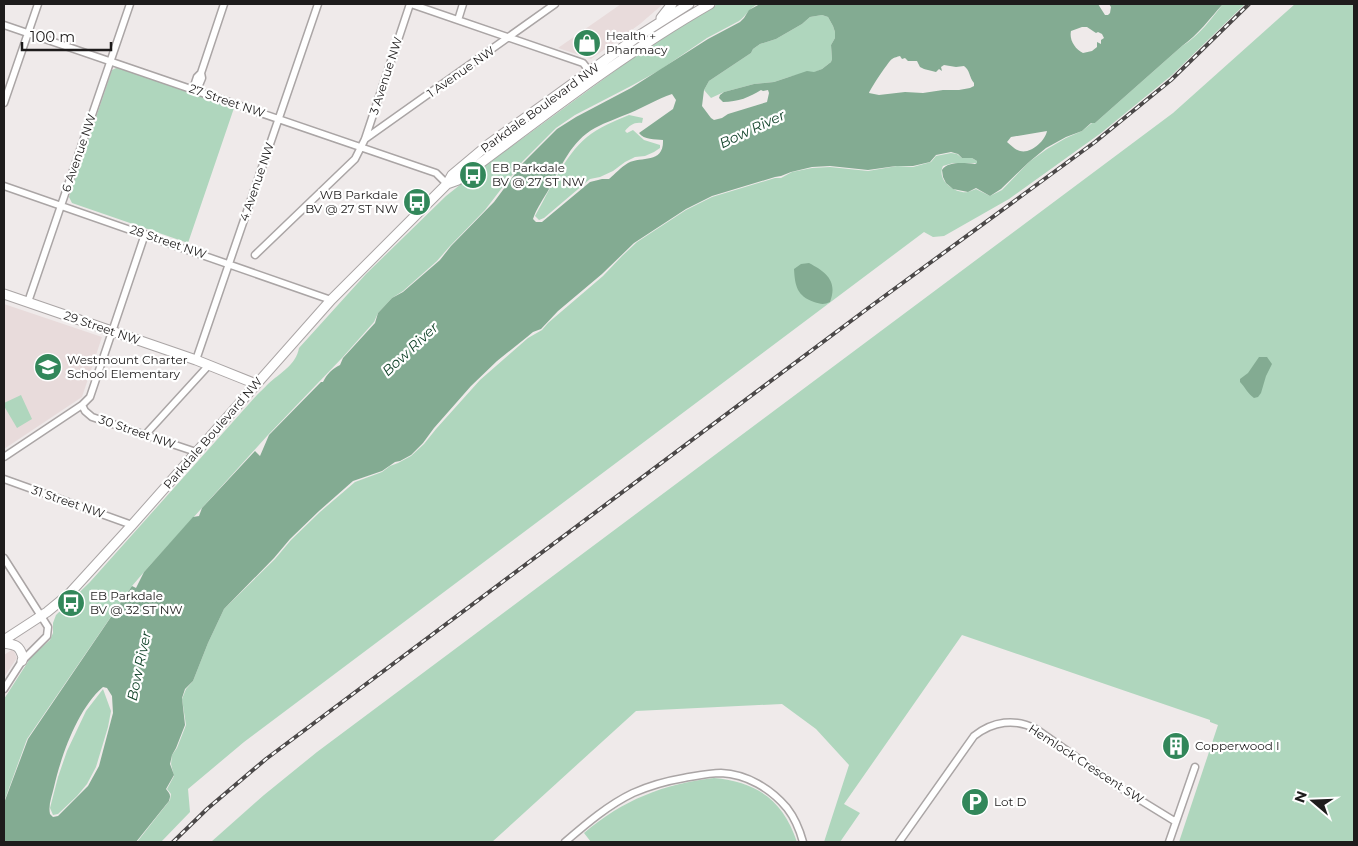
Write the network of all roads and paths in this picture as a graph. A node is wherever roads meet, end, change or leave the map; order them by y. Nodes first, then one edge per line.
1 (38, 4) edge
2 (130, 4) edge
3 (224, 4) edge
4 (318, 4) edge
5 (411, 4) edge
6 (463, 4) edge
7 (556, 4) edge
8 (672, 4) edge
9 (688, 4) edge
10 (710, 4) edge
11 (458, 20) junction
12 (683, 20) junction
13 (656, 24) junction
14 (4, 25) edge
15 (28, 33) junction
16 (509, 38) junction
17 (110, 62) junction
18 (590, 72) junction
19 (195, 90) junction
20 (4, 102) edge
21 (278, 119) junction
22 (365, 139) junction
23 (361, 148) junction
24 (447, 184) junction
25 (4, 186) edge
26 (61, 205) junction
27 (145, 234) junction
28 (256, 255) dead end
29 (229, 264) junction
30 (4, 294) edge
31 (332, 300) junction
32 (28, 302) junction
33 (112, 331) junction
34 (196, 360) junction
35 (209, 365) junction
36 (256, 384) junction
37 (82, 405) junction
38 (145, 435) junction
39 (196, 452) junction
40 (4, 456) edge
41 (4, 479) edge
42 (132, 525) junction
43 (4, 558) edge
44 (41, 616) junction
45 (4, 641) edge
46 (22, 662) junction
47 (4, 689) edge
48 (1195, 767) dead end
49 (1176, 822) junction
50 (565, 842) edge
51 (803, 842) edge
52 (899, 842) edge
53 (1169, 842) edge

1 - 15 street
2 - 17 street, 6 Avenue NW
3 - 19 street
4 - 21 street, 4 Avenue NW
5 - 11 street
5 - 22 street, 3 Avenue NW
6 - 11 street
7 - 16 street, 1 Avenue NW
8 - 13 main road
9 - 12 main road
9 - 13 main road, Parkdale Boulevard NW
10 - 12 main road, Parkdale Boulevard NW
11 - 16 street
12 - 24 main road, Parkdale Boulevard NW
13 - 18 main road, Parkdale Boulevard NW
14 - 15 street, 27 Street NW
15 - 17 street, 27 Street NW
15 - 20 street
16 - 18 street
16 - 22 street, 1 Avenue NW
17 - 19 street, 27 Street NW
17 - 26 street, 6 Avenue NW
18 - 24 main road, Parkdale Boulevard NW
19 - 21 street, 27 Street NW
21 - 23 street, 27 Street NW
21 - 29 street, 4 Avenue NW
22 - 23 street, 3 Avenue NW
23 - 24 street, 27 Street NW
23 - 28 street
24 - 31 main road, Parkdale Boulevard NW
25 - 26 street, 28 Street NW
26 - 27 street, 28 Street NW
26 - 32 street, 6 Avenue NW
27 - 29 street, 28 Street NW
27 - 33 street
29 - 31 street, 28 Street NW
29 - 34 street, 4 Avenue NW
30 - 32 main road, 29 Street NW
31 - 36 main road, Parkdale Boulevard NW
32 - 33 main road, 29 Street NW
33 - 34 main road, 29 Street NW
33 - 37 street
34 - 35 main road, 29 Street NW
35 - 36 main road, 29 Street NW
35 - 38 street
36 - 39 main road, Parkdale Boulevard NW
37 - 38 street, 30 Street NW
37 - 40 street
38 - 39 street, 30 Street NW
39 - 42 main road, Parkdale Boulevard NW
41 - 42 street, 31 Street NW
42 - 44 main road, Parkdale Boulevard NW
43 - 44 street
44 - 45 main road
44 - 46 street
45 - 46 main road
46 - 47 street
48 - 49 street
49 - 52 street, Hemlock Crescent SW
49 - 53 street
50 - 51 street

